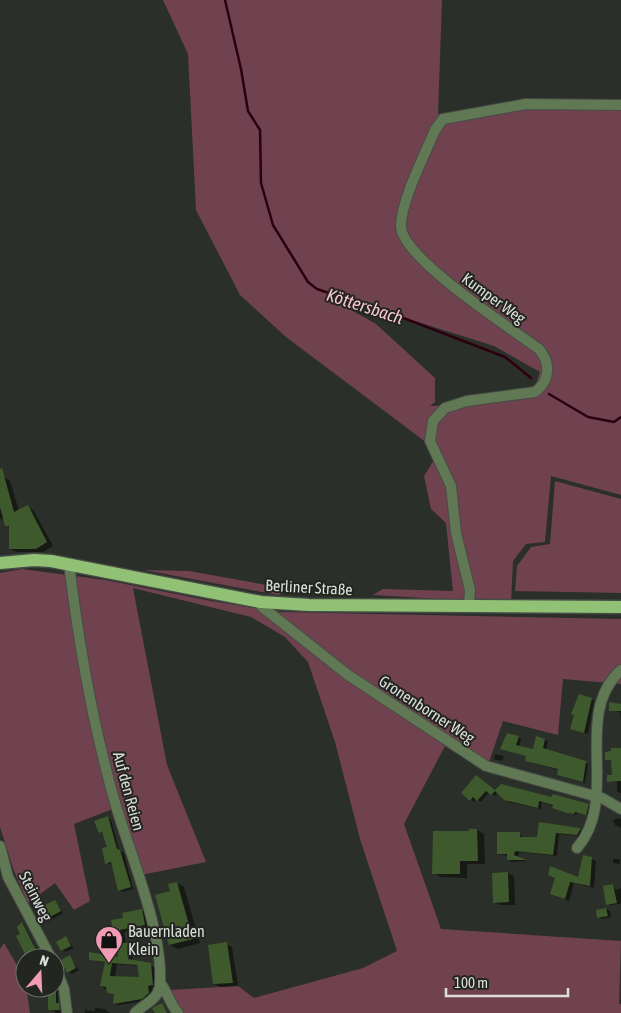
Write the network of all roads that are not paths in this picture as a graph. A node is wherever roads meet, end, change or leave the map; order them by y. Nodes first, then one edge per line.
1 (621, 105) edge
2 (0, 563) edge
3 (69, 564) junction
4 (261, 602) junction
5 (469, 605) junction
6 (621, 607) edge
7 (621, 670) edge
8 (602, 798) junction
9 (621, 802) edge
10 (621, 809) edge
11 (0, 846) edge
12 (577, 848) dead end
13 (46, 948) edge
14 (160, 984) junction
15 (65, 997) edge
16 (67, 1013) edge
17 (135, 1013) edge
18 (178, 1013) edge

1 - 5 street, Kumper Weg
2 - 3 main road, Berliner Straße
3 - 4 main road, Berliner Straße
3 - 14 street, Auf den Reien
4 - 5 main road, Berliner Straße
4 - 8 street, Gronenborner Weg
5 - 6 main road, Berliner Straße
7 - 8 street
8 - 9 street, Gronenborner Weg
8 - 10 street, Gronenborner Weg
8 - 12 street
11 - 13 street, Steinweg
14 - 17 street
14 - 18 street
15 - 16 street

